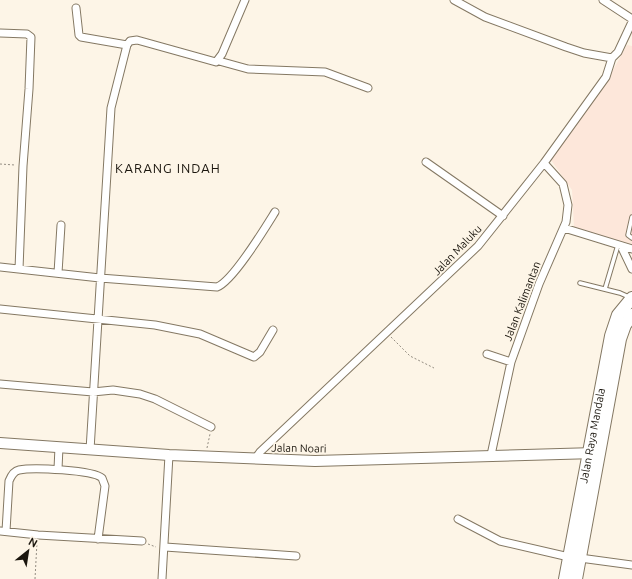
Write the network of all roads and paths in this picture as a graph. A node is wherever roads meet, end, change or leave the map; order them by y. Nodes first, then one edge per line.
1 (245, 0) edge
2 (454, 0) edge
3 (603, 0) edge
4 (76, 8) dead end
5 (632, 19) edge
6 (632, 22) edge
7 (0, 33) edge
8 (127, 45) junction
9 (612, 58) junction
10 (219, 61) junction
11 (368, 88) dead end
12 (426, 162) dead end
13 (544, 163) junction
14 (0, 164) edge
15 (23, 166) junction
16 (275, 212) dead end
17 (501, 214) junction
18 (632, 217) edge
19 (61, 225) dead end
20 (564, 228) junction
21 (632, 238) edge
22 (619, 245) junction
23 (632, 249) edge
24 (0, 267) edge
25 (19, 268) junction
26 (632, 269) edge
27 (58, 273) junction
28 (100, 278) junction
29 (580, 283) dead end
30 (605, 289) junction
31 (632, 298) edge
32 (0, 309) edge
33 (632, 315) edge
34 (97, 318) junction
35 (273, 330) dead end
36 (386, 333) junction
37 (487, 354) dead end
38 (511, 362) junction
39 (434, 368) dead end
40 (0, 384) edge
41 (93, 392) junction
42 (211, 427) joint
43 (0, 443) edge
44 (59, 447) junction
45 (90, 450) junction
46 (593, 452) junction
47 (169, 455) junction
48 (491, 455) junction
49 (205, 457) junction
50 (255, 459) junction
51 (58, 469) junction
52 (458, 519) dead end
53 (3, 531) edge
54 (38, 535) junction
55 (98, 539) junction
56 (142, 541) joint
57 (165, 547) junction
58 (296, 556) dead end
59 (574, 557) junction
60 (632, 565) edge
61 (35, 579) edge
62 (162, 579) edge
63 (565, 579) edge
64 (576, 579) edge

1 - 10 street
2 - 9 street
3 - 5 street
4 - 8 street
6 - 9 street, Jalan Maluku
7 - 15 street
8 - 10 street
8 - 28 street
9 - 13 street, Jalan Maluku
10 - 11 street
12 - 17 street
13 - 17 street, Jalan Maluku
13 - 20 street, Jalan Kalimantan
14 - 15 path
15 - 25 street
16 - 28 street
17 - 36 street, Jalan Maluku
18 - 21 lane
19 - 27 street
20 - 22 street
20 - 38 street, Jalan Kalimantan
22 - 23 street
22 - 26 street
22 - 30 lane
24 - 25 street
25 - 27 street
27 - 28 street
28 - 34 street
29 - 30 lane
30 - 31 lane
31 - 46 highway, Jalan Raya Mandala
32 - 34 street
33 - 46 highway, Jalan Raya Mandala
34 - 35 street
34 - 41 street
36 - 39 path
36 - 50 street, Jalan Maluku
37 - 38 street
38 - 48 street, Jalan Kalimantan
40 - 41 street
41 - 42 street
41 - 45 street
42 - 49 path
43 - 44 street, Jalan Noari
44 - 45 street, Jalan Noari
44 - 51 street
45 - 47 street, Jalan Noari
46 - 48 street, Jalan Noari
46 - 59 highway, Jalan Raya Mandala
47 - 49 street, Jalan Noari
47 - 57 street
48 - 50 street, Jalan Noari
49 - 50 street, Jalan Noari
51 - 53 street
51 - 55 street
52 - 59 street
53 - 54 street
54 - 55 street
54 - 61 path
55 - 56 street
56 - 57 path
57 - 58 street
57 - 62 street
59 - 60 street
59 - 63 highway, Jalan Raya Mandala
59 - 64 highway, Jalan Raya Mandala

